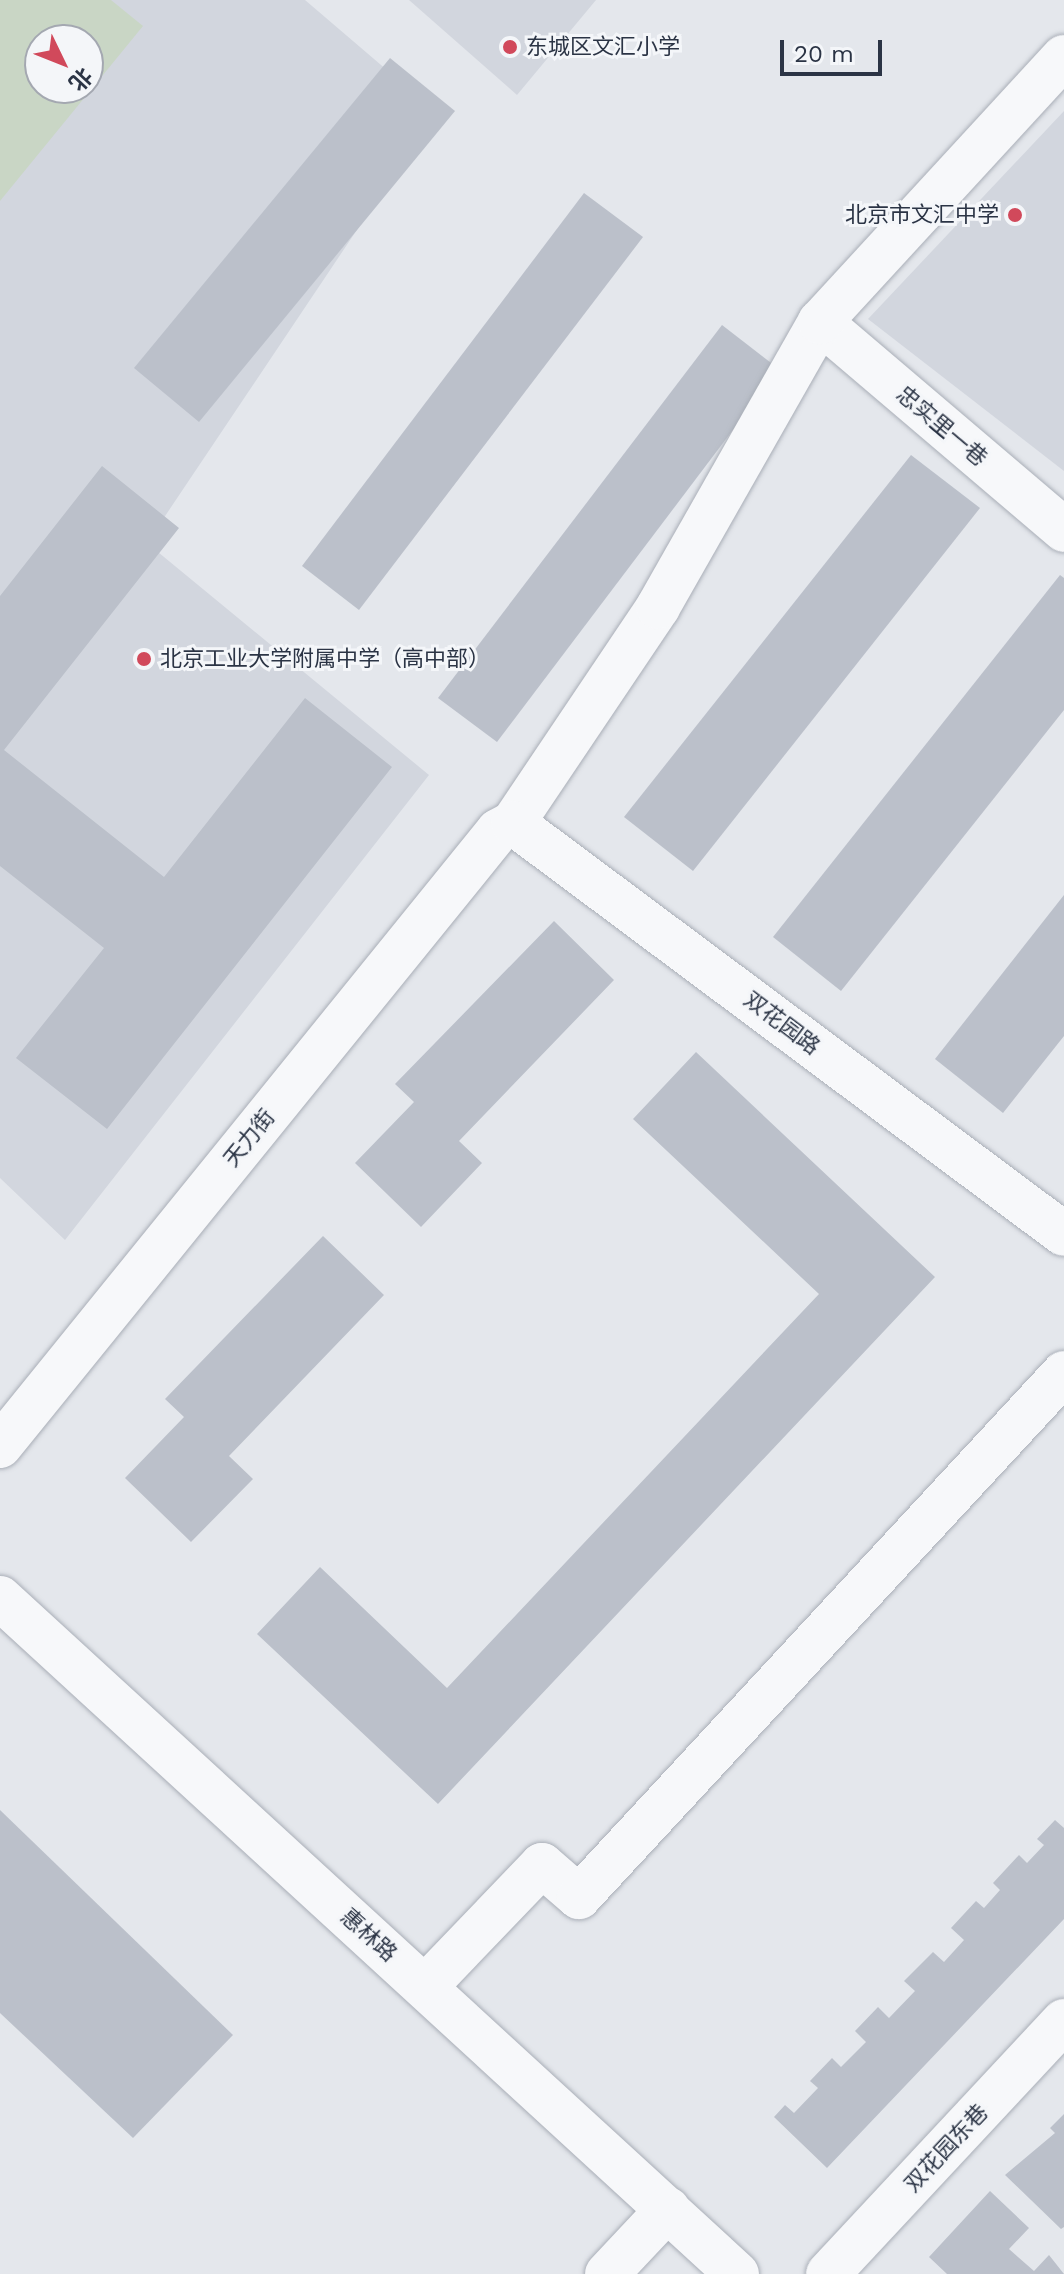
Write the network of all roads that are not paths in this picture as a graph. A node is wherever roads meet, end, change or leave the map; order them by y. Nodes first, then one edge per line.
1 (1064, 57) edge
2 (820, 322) junction
3 (1064, 530) edge
4 (506, 827) junction
5 (1064, 1234) edge
6 (1064, 1373) edge
7 (0, 1446) edge
8 (0, 1598) edge
9 (425, 1987) junction
10 (1064, 2021) edge
11 (668, 2209) junction
12 (607, 2274) edge
13 (737, 2274) edge
14 (828, 2274) edge

1 - 2 street, 天力街
2 - 3 street, 忠实里一巷
2 - 4 street, 天力街
4 - 5 street, 双花园路
4 - 7 street, 天力街
6 - 9 street
8 - 9 street, 惠林路
9 - 11 street, 惠林路
10 - 14 street, 双花园东巷
11 - 12 street
11 - 13 street, 惠林路

